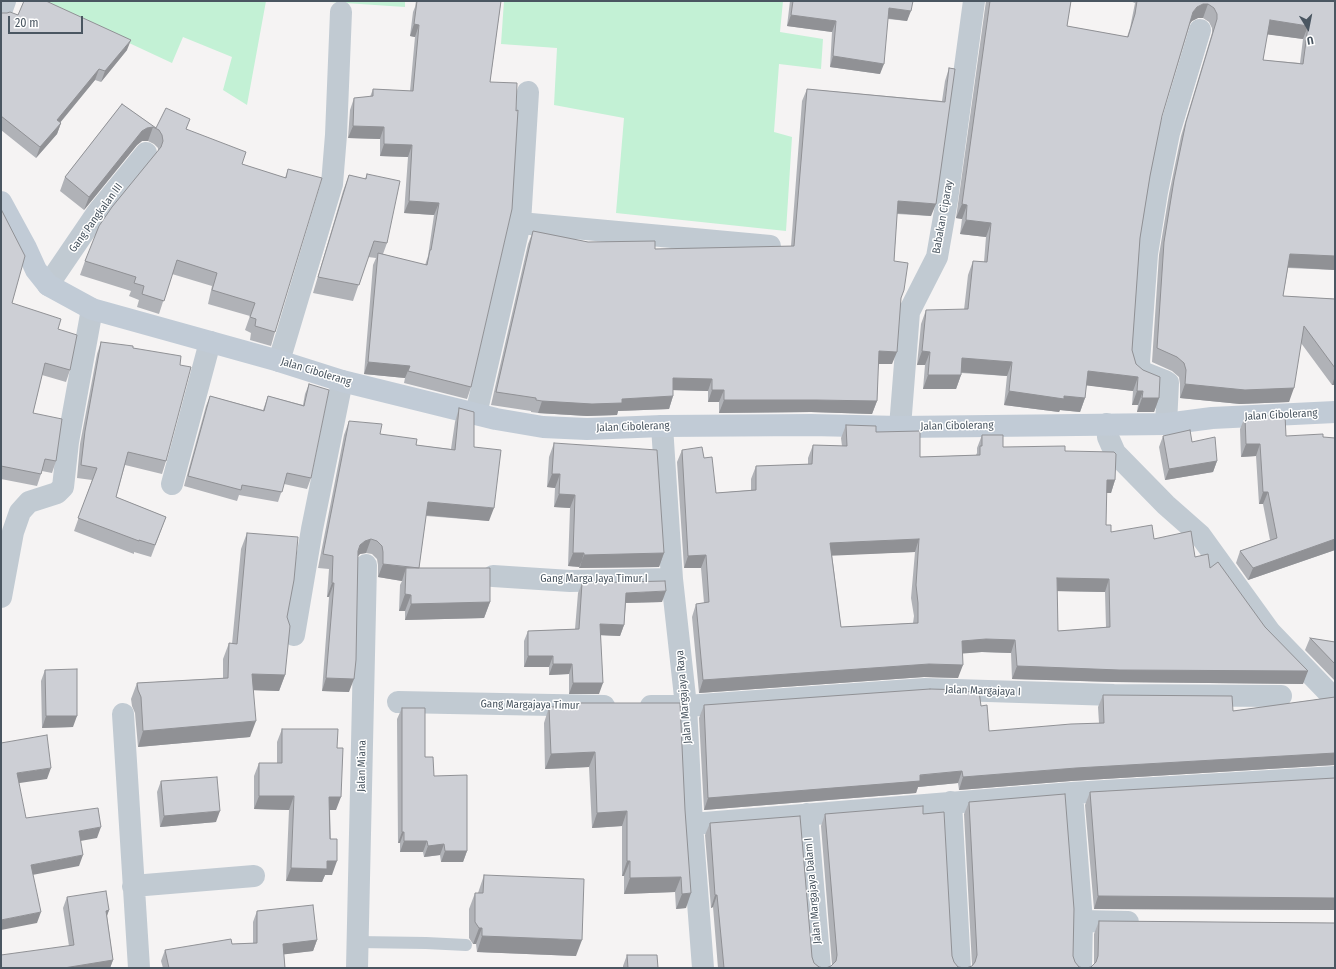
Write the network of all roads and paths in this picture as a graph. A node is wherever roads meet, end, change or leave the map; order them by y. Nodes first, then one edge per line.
1 (5, 1) edge
2 (974, 1) edge
3 (1, 12) edge
4 (341, 12) dead end
5 (1200, 30) dead end
6 (528, 92) dead end
7 (146, 153) dead end
8 (1, 202) edge
9 (520, 223) junction
10 (770, 246) edge
11 (48, 285) junction
12 (92, 309) junction
13 (210, 342) junction
14 (279, 361) junction
15 (342, 381) junction
16 (1335, 412) edge
17 (476, 414) junction
18 (1107, 424) junction
19 (1166, 424) junction
20 (662, 426) junction
21 (900, 427) junction
22 (172, 484) dead end
23 (366, 565) dead end
24 (493, 576) dead end
25 (672, 579) junction
26 (1, 597) edge
27 (294, 635) dead end
28 (1281, 696) dead end
29 (1335, 698) edge
30 (398, 702) dead end
31 (686, 706) junction
32 (124, 714) dead end
33 (1335, 777) edge
34 (1072, 793) junction
35 (951, 802) junction
36 (807, 814) junction
37 (692, 824) junction
38 (254, 876) dead end
39 (133, 886) junction
40 (1082, 921) junction
41 (1144, 922) edge
42 (358, 942) junction
43 (466, 945) dead end
44 (139, 968) edge
45 (358, 968) edge
46 (703, 968) edge
47 (820, 968) edge
48 (960, 968) edge
49 (1081, 968) edge

1 - 3 street
2 - 21 street, Babakan Ciparay
4 - 14 street
5 - 19 street
6 - 9 street
7 - 11 street, Gang Pangkalan III
8 - 11 street, Jalan Cibolerang
9 - 10 street
9 - 17 street
11 - 12 street, Jalan Cibolerang
12 - 13 street, Jalan Cibolerang
12 - 26 street
13 - 14 street, Jalan Cibolerang
13 - 22 street
14 - 15 street, Jalan Cibolerang
15 - 17 street, Jalan Cibolerang
15 - 27 street
16 - 19 street, Jalan Cibolerang
17 - 20 street, Jalan Cibolerang
18 - 19 street, Jalan Cibolerang
18 - 21 street, Jalan Cibolerang
18 - 29 street
20 - 21 street, Jalan Cibolerang
20 - 25 street, Jalan Margajaya Raya
23 - 42 street, Jalan Miana
24 - 25 street, Gang Marga Jaya Timur I
25 - 31 street, Jalan Margajaya Raya
28 - 31 street, Jalan Margajaya I
30 - 31 street, Gang Margajaya Timur
31 - 37 street, Jalan Margajaya Raya
32 - 39 street
33 - 34 street
34 - 35 street
34 - 40 street
35 - 36 street
35 - 48 street
36 - 37 street
36 - 47 street, Jalan Margajaya Dalam I
37 - 46 street, Jalan Margajaya Raya
38 - 39 street
39 - 44 street
40 - 41 street
40 - 49 street
42 - 43 lane
42 - 45 street, Jalan Miana

